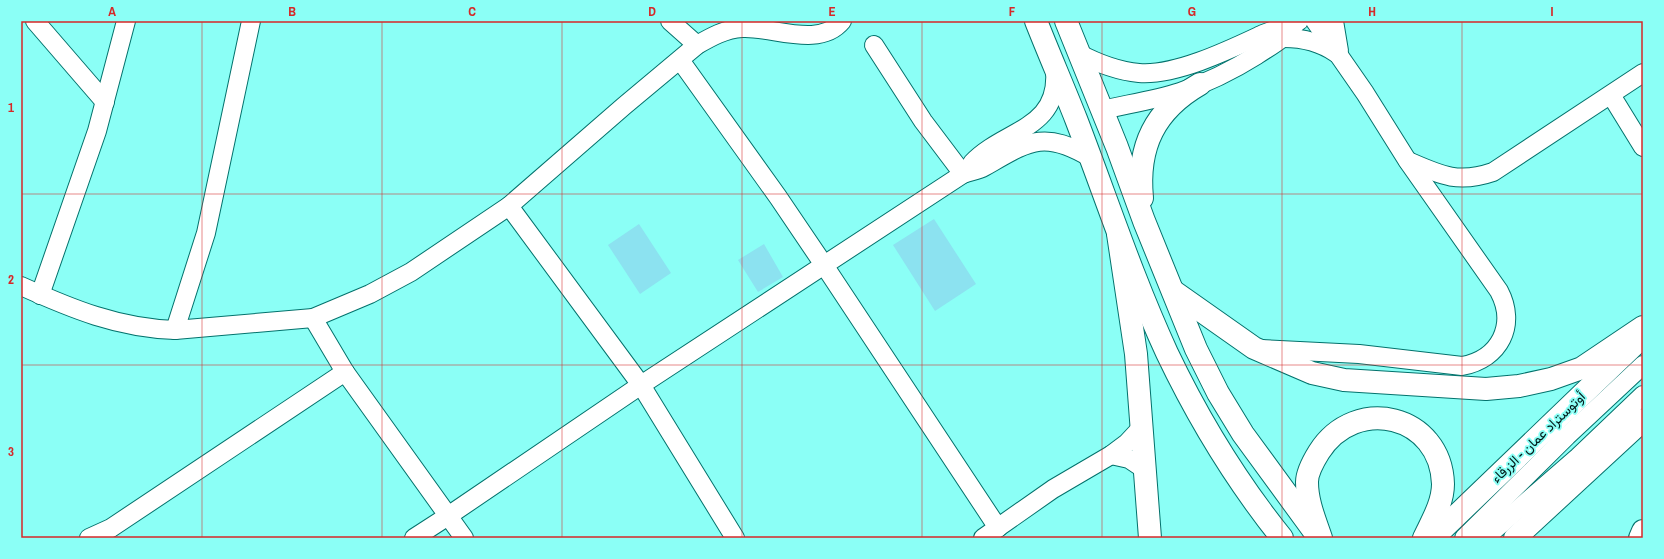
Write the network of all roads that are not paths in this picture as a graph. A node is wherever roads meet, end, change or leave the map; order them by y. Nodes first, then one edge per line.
1 (35, 21) edge
2 (126, 21) edge
3 (251, 21) edge
4 (670, 21) edge
5 (842, 21) edge
6 (1036, 21) edge
7 (1066, 21) edge
8 (1314, 21) edge
9 (1334, 21) edge
10 (1297, 22) edge
11 (1284, 38) junction
12 (874, 45) dead end
13 (697, 46) junction
14 (1078, 53) junction
15 (1340, 55) junction
16 (680, 60) junction
17 (1055, 69) junction
18 (1643, 73) edge
19 (1200, 84) junction
20 (1611, 95) junction
21 (105, 102) junction
22 (1102, 110) junction
23 (1076, 119) junction
24 (1643, 146) edge
25 (1091, 158) junction
26 (1407, 160) junction
27 (965, 173) junction
28 (509, 206) junction
29 (1144, 221) junction
30 (1118, 234) junction
31 (824, 265) junction
32 (21, 286) edge
33 (1173, 291) junction
34 (40, 294) junction
35 (313, 318) junction
36 (1643, 327) edge
37 (175, 330) junction
38 (1643, 336) edge
39 (1254, 348) junction
40 (1643, 365) edge
41 (345, 372) junction
42 (641, 385) junction
43 (1643, 396) edge
44 (1643, 420) edge
45 (1141, 428) junction
46 (1111, 455) junction
47 (1144, 469) junction
48 (448, 516) junction
49 (998, 528) junction
50 (1643, 531) edge
51 (113, 533) edge
52 (89, 538) edge
53 (414, 538) edge
54 (464, 538) edge
55 (735, 538) edge
56 (983, 538) edge
57 (1150, 538) edge
58 (1282, 538) edge
59 (1320, 538) edge
60 (1424, 538) edge
61 (1433, 538) edge
62 (1464, 538) edge
63 (1485, 538) edge
64 (1514, 538) edge
65 (1640, 538) edge

1 - 21 street
2 - 21 street
3 - 37 street
4 - 13 street
5 - 13 street
6 - 17 main road
7 - 14 main road
8 - 15 street
9 - 15 street
10 - 11 street
10 - 14 street
11 - 15 street
11 - 19 street
12 - 27 street
13 - 16 street
14 - 22 main road
15 - 26 street
16 - 28 street
16 - 31 street
17 - 23 main road
17 - 27 street
18 - 20 street
19 - 22 street
19 - 29 main road
20 - 24 street
20 - 26 street
21 - 34 street
22 - 23 main road
22 - 29 main road
23 - 25 main road
25 - 27 street
25 - 30 main road
26 - 39 street
27 - 31 street
28 - 35 street
28 - 42 street
29 - 33 main road
30 - 45 main road
30 - 58 main road
31 - 42 street
31 - 49 street
32 - 34 street
33 - 39 main road
33 - 59 main road
34 - 37 street
35 - 37 street
35 - 41 street
36 - 39 main road
38 - 61 main road, أوتوستراد عمان - الزرقاء
40 - 62 street
41 - 48 street
41 - 51 street
42 - 48 street
42 - 55 street
43 - 63 street
44 - 64 main road
45 - 46 street
45 - 47 main road
46 - 47 street
46 - 49 street
47 - 57 main road
48 - 53 street
48 - 54 street
49 - 56 street
50 - 65 main road
51 - 52 street
59 - 60 main road

